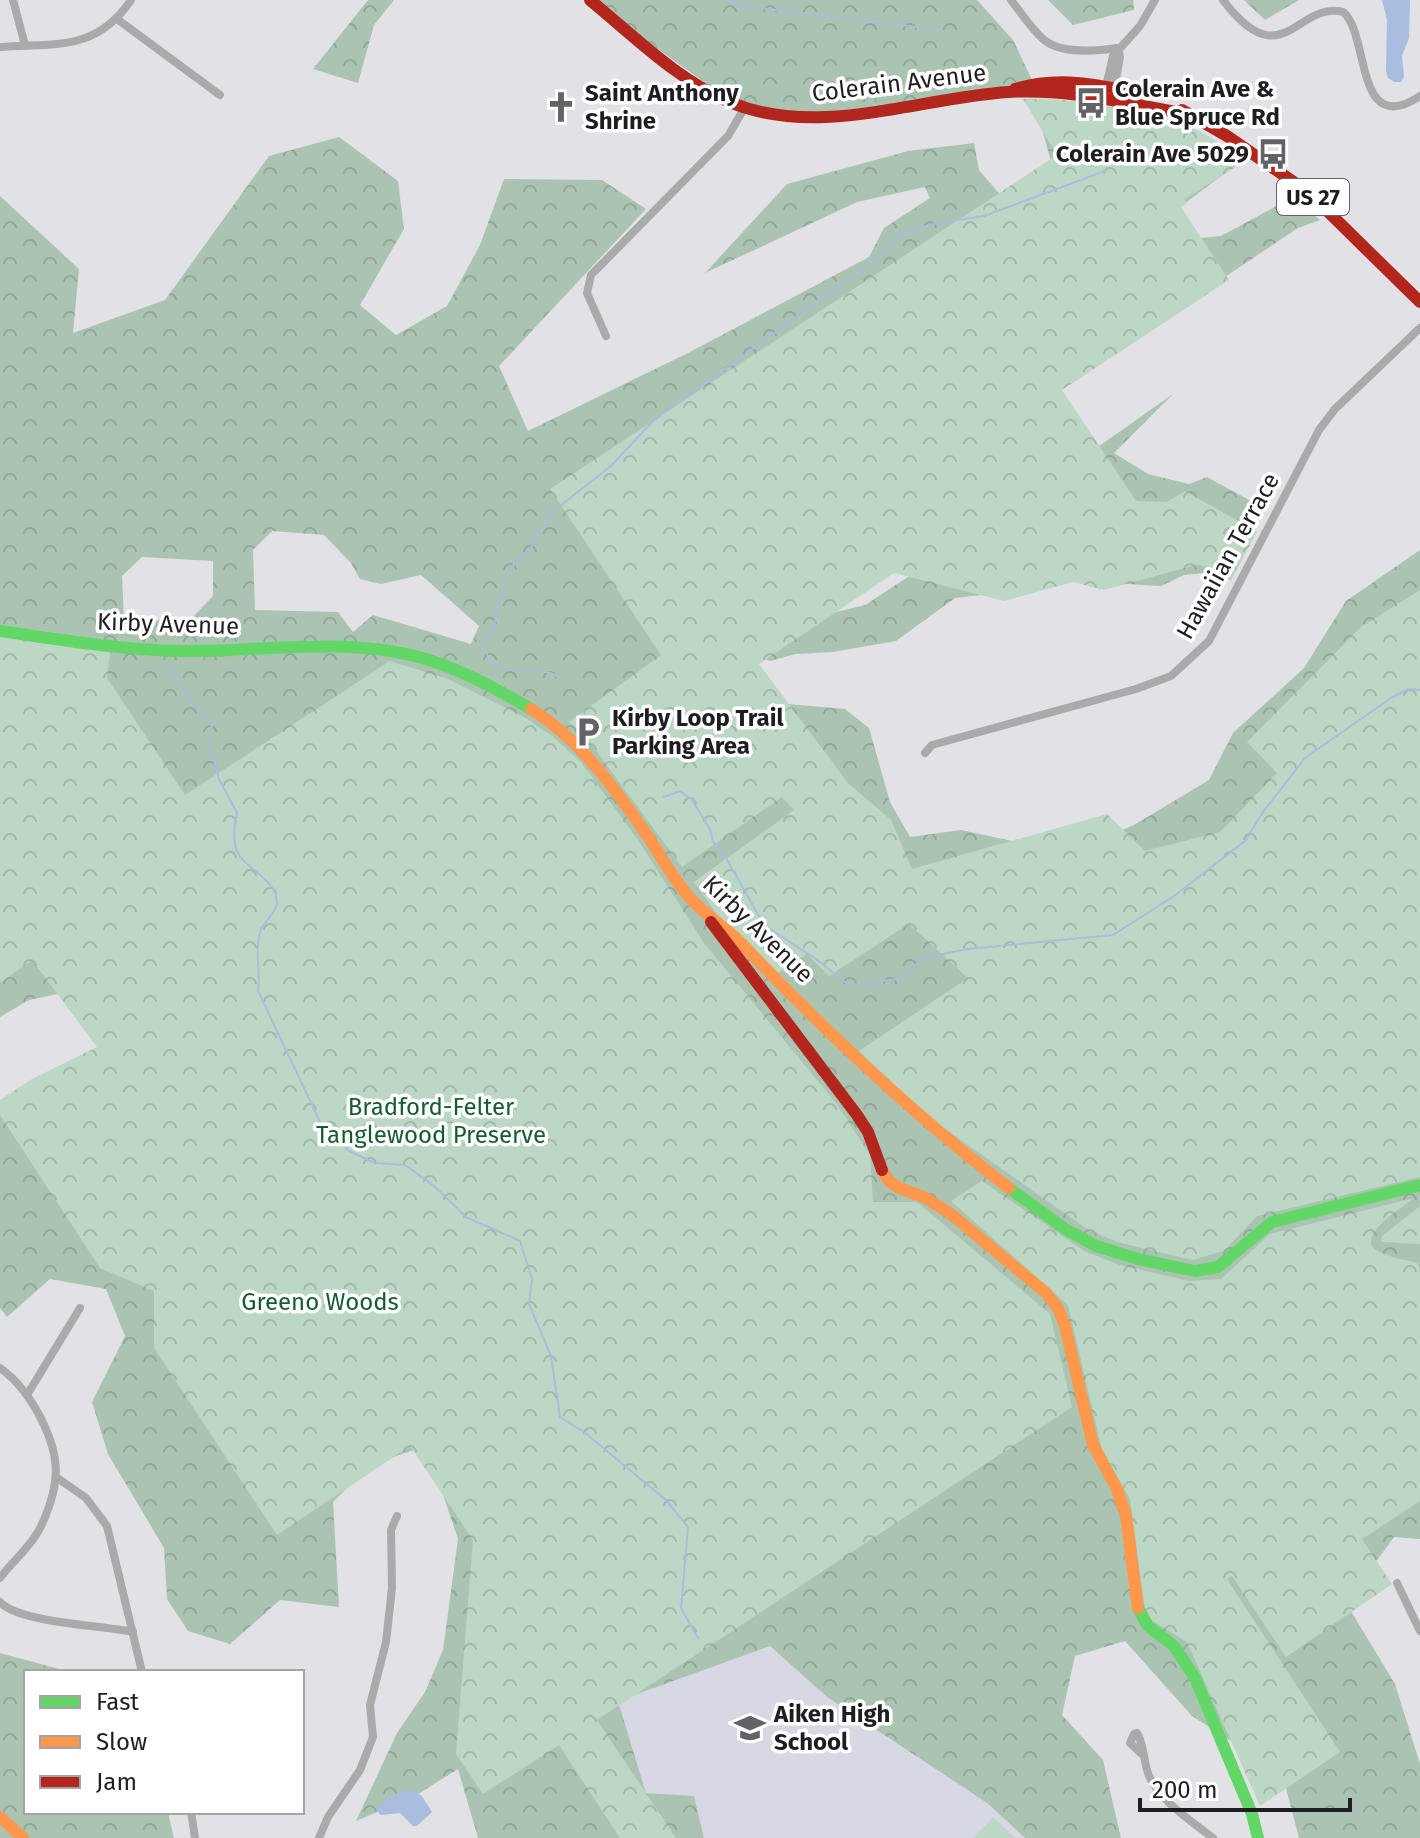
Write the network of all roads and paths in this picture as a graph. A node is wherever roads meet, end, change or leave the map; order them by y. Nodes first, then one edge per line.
1 (13, 0) edge
2 (131, 0) edge
3 (590, 0) edge
4 (1011, 0) edge
5 (1155, 0) edge
6 (1223, 0) edge
7 (1316, 4) dead end
8 (1302, 11) dead end
9 (117, 19) junction
10 (25, 45) junction
11 (0, 47) edge
12 (1118, 48) junction
13 (1099, 51) junction
14 (1110, 67) junction
15 (1109, 93) junction
16 (220, 95) dead end
17 (1420, 96) edge
18 (745, 107) junction
19 (1420, 302) edge
20 (1420, 328) edge
21 (606, 336) dead end
22 (0, 631) edge
23 (925, 753) dead end
24 (710, 919) junction
25 (1420, 1185) edge
26 (80, 1308) dead end
27 (0, 1368) edge
28 (27, 1395) junction
29 (56, 1477) junction
30 (397, 1516) dead end
31 (0, 1578) edge
32 (1397, 1583) dead end
33 (0, 1602) edge
34 (1420, 1631) edge
35 (133, 1632) junction
36 (142, 1670) edge
37 (1144, 1756) dead end
38 (191, 1814) edge
39 (0, 1817) edge
40 (23, 1838) edge
41 (195, 1838) edge
42 (319, 1838) edge
43 (1213, 1838) edge
44 (1258, 1838) edge

1 - 10 street
2 - 9 street
3 - 18 street, Colerain Avenue / US 27
4 - 13 street
5 - 12 street
6 - 8 street
7 - 17 street
9 - 10 street
9 - 16 street
10 - 11 street
12 - 13 street
12 - 14 street
12 - 15 street
13 - 14 street
14 - 15 street
15 - 18 street, Colerain Avenue / US 27
15 - 19 street, Colerain Avenue / US 27
18 - 21 street
20 - 23 street, Hawaiian Terrace
22 - 24 street, Kirby Avenue
24 - 25 street, Kirby Avenue
24 - 44 street
26 - 28 street
27 - 28 street
28 - 29 street
29 - 31 street
29 - 35 street
30 - 42 street
32 - 34 street
33 - 35 street
35 - 36 street
37 - 43 street
38 - 41 street
39 - 40 street

